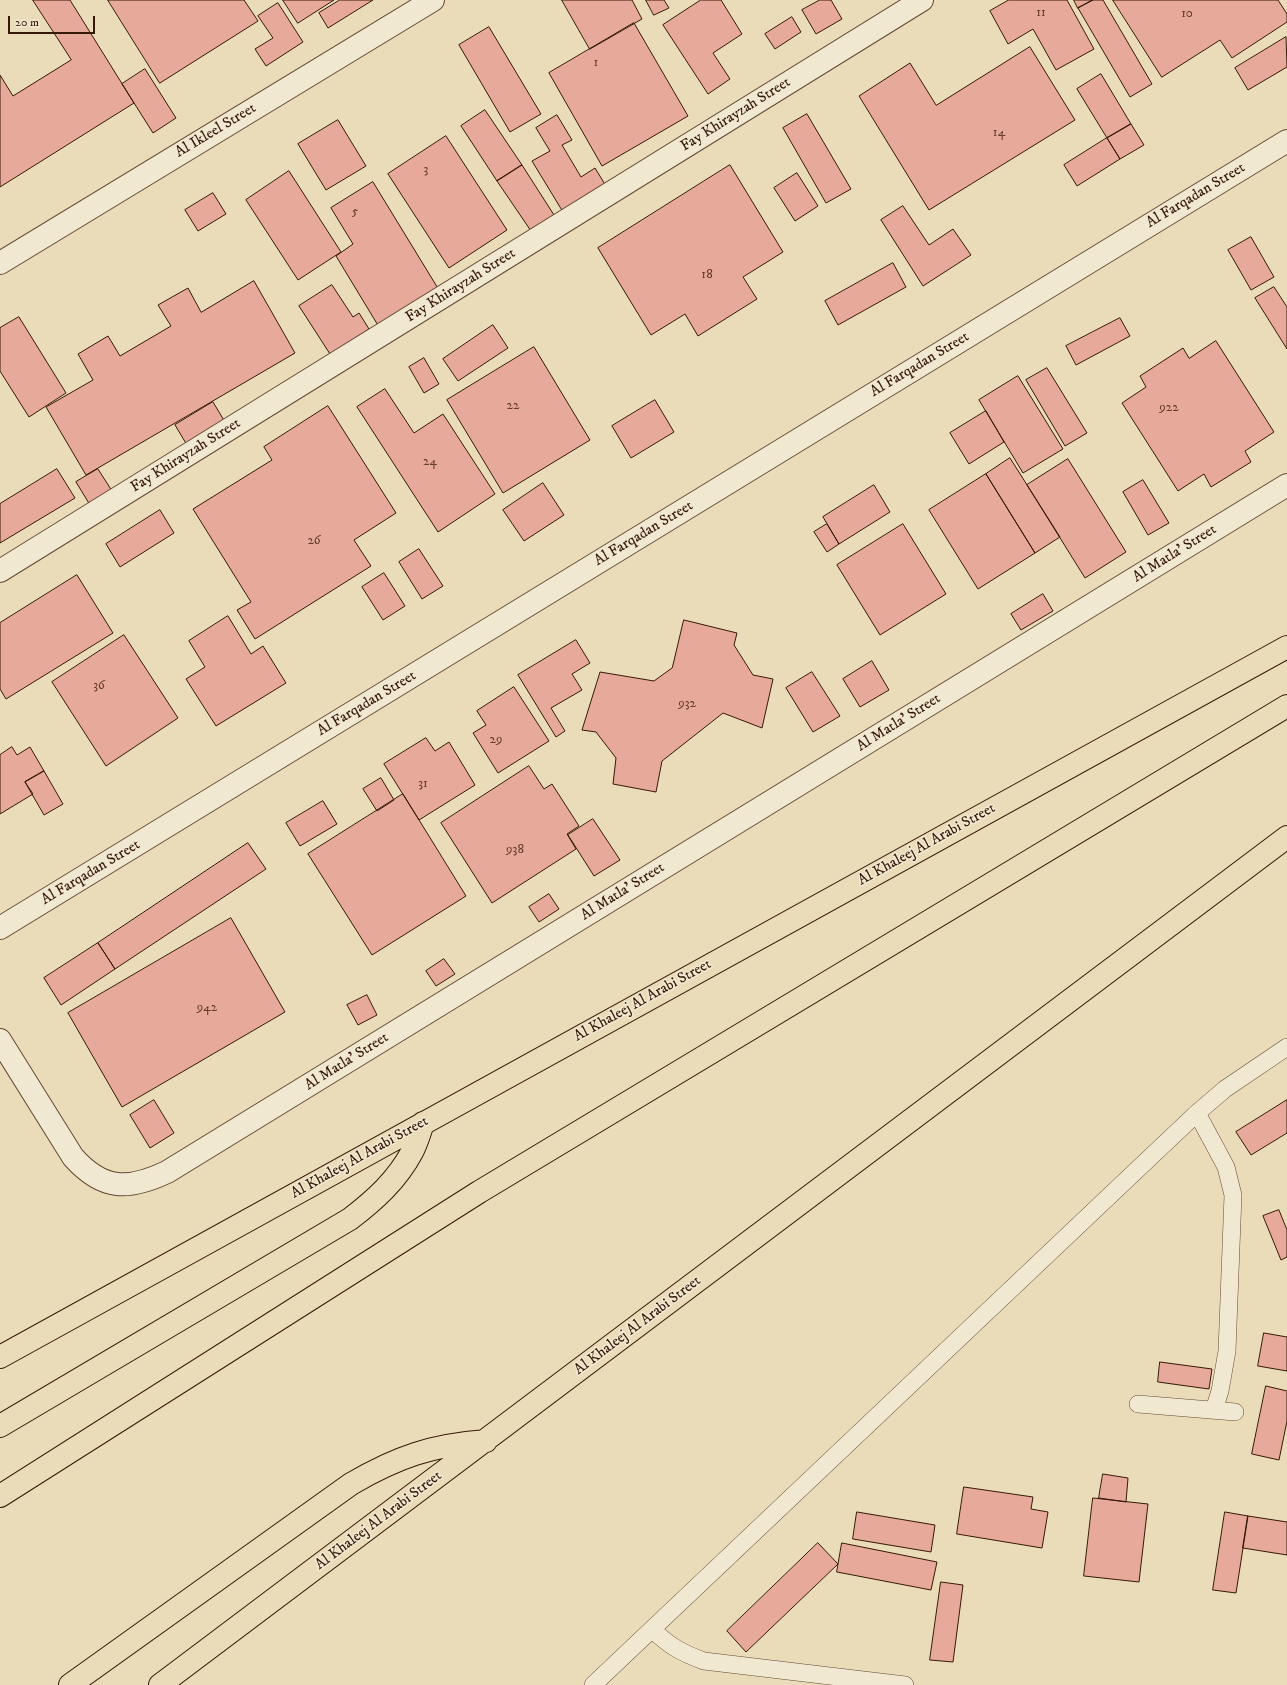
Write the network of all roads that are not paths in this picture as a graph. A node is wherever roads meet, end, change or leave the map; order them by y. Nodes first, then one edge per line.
1 (433, 0) edge
2 (922, 0) edge
3 (1287, 141) edge
4 (0, 263) edge
5 (1287, 485) edge
6 (0, 571) edge
7 (1287, 647) edge
8 (1287, 706) edge
9 (1287, 837) edge
10 (0, 928) edge
11 (0, 1040) edge
12 (1287, 1046) edge
13 (1198, 1113) junction
14 (423, 1123) junction
15 (0, 1357) edge
16 (1138, 1404) dead end
17 (1214, 1410) junction
18 (1235, 1412) dead end
19 (0, 1426) edge
20 (486, 1440) junction
21 (0, 1496) edge
22 (652, 1629) junction
23 (184, 1676) edge
24 (70, 1685) edge
25 (160, 1685) edge
26 (593, 1685) edge
27 (905, 1685) edge

1 - 4 street, Al Ikleel Street
2 - 6 street, Fay Khirayzah Street
3 - 10 street, Al Farqadan Street
5 - 11 street, Al Matla' Street
7 - 14 highway, Al Khaleej Al Arabi Street
8 - 21 highway
9 - 20 highway, Al Khaleej Al Arabi Street
12 - 13 lane
13 - 17 lane
13 - 22 lane
14 - 15 highway, Al Khaleej Al Arabi Street
14 - 19 highway
16 - 17 lane
17 - 18 lane
20 - 23 highway, Al Khaleej Al Arabi Street
20 - 24 highway
22 - 26 lane
22 - 27 lane
23 - 25 highway, Al Khaleej Al Arabi Street

